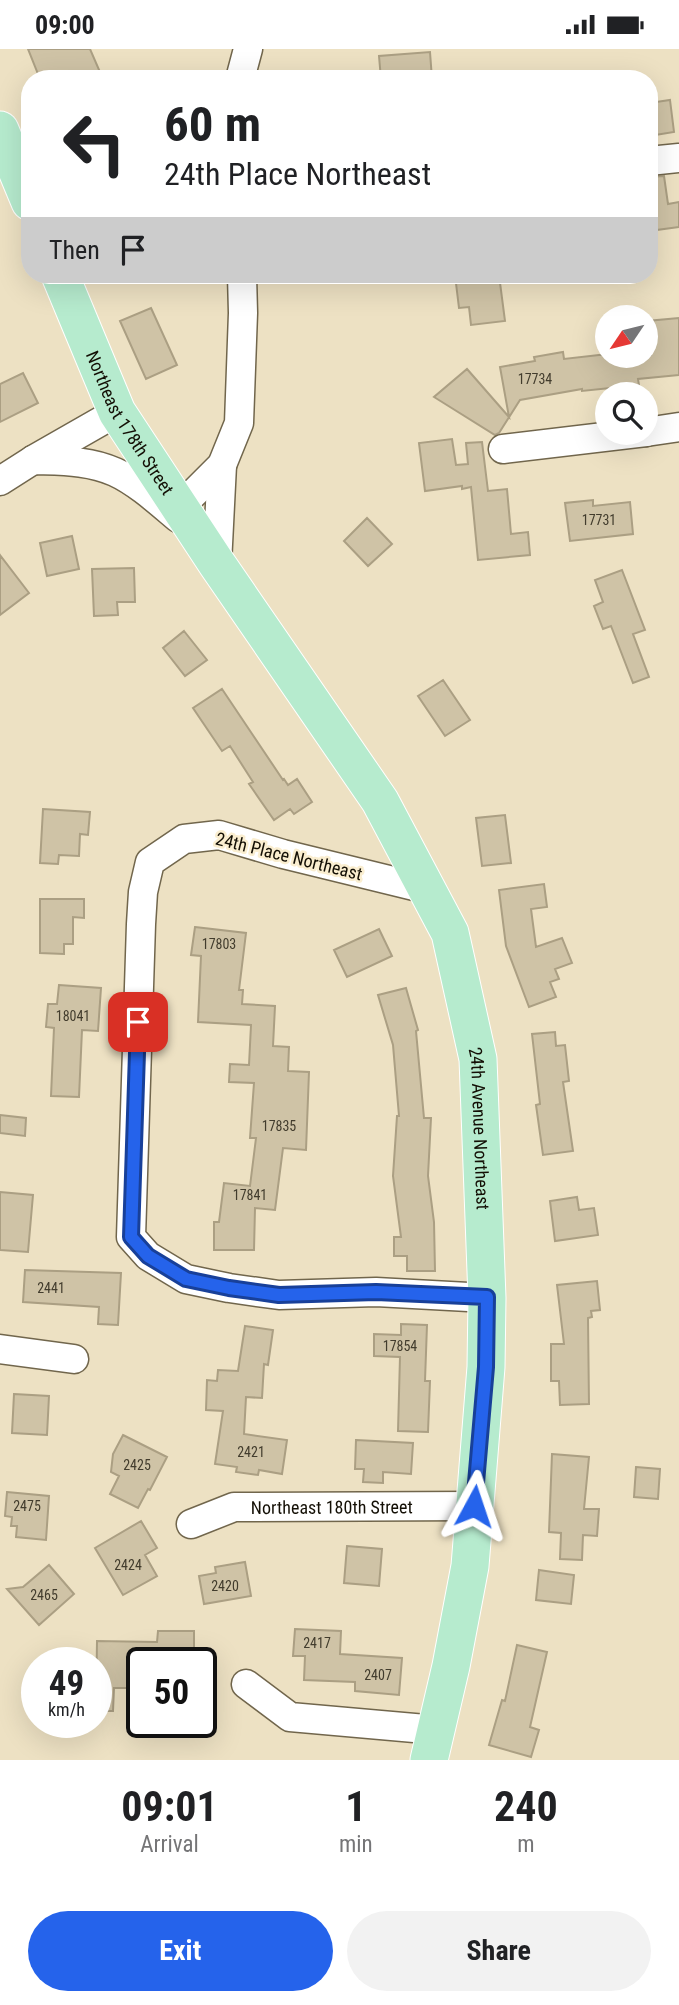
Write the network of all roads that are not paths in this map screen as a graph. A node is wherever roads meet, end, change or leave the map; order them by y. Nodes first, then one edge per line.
1 (248, 49) edge
2 (242, 70) edge
3 (0, 130) edge
4 (679, 158) edge
5 (658, 160) edge
6 (21, 180) edge
7 (64, 284) edge
8 (242, 284) edge
9 (117, 412) junction
10 (679, 427) edge
11 (658, 430) edge
12 (595, 438) edge
13 (503, 449) dead end
14 (33, 460) junction
15 (222, 465) junction
16 (0, 481) edge
17 (188, 520) junction
18 (217, 564) junction
19 (426, 889) junction
20 (487, 1297) junction
21 (0, 1349) edge
22 (74, 1359) dead end
23 (474, 1506) junction
24 (191, 1524) dead end
25 (246, 1684) dead end
26 (433, 1745) edge

1 - 2 street
3 - 6 main road
4 - 5 street
7 - 9 main road, Northeast 178th Street
8 - 15 street
9 - 14 street
9 - 17 main road, Northeast 178th Street
10 - 11 street
12 - 13 street
14 - 16 street
14 - 17 street
15 - 17 street
15 - 18 street
17 - 18 main road, Northeast 178th Street
18 - 19 main road, 24th Avenue Northeast
19 - 20 main road, 24th Avenue Northeast
19 - 20 street, 24th Place Northeast
20 - 23 main road, 24th Avenue Northeast
21 - 22 street
23 - 24 street, Northeast 180th Street
23 - 26 main road, 24th Avenue Northeast
25 - 26 street

